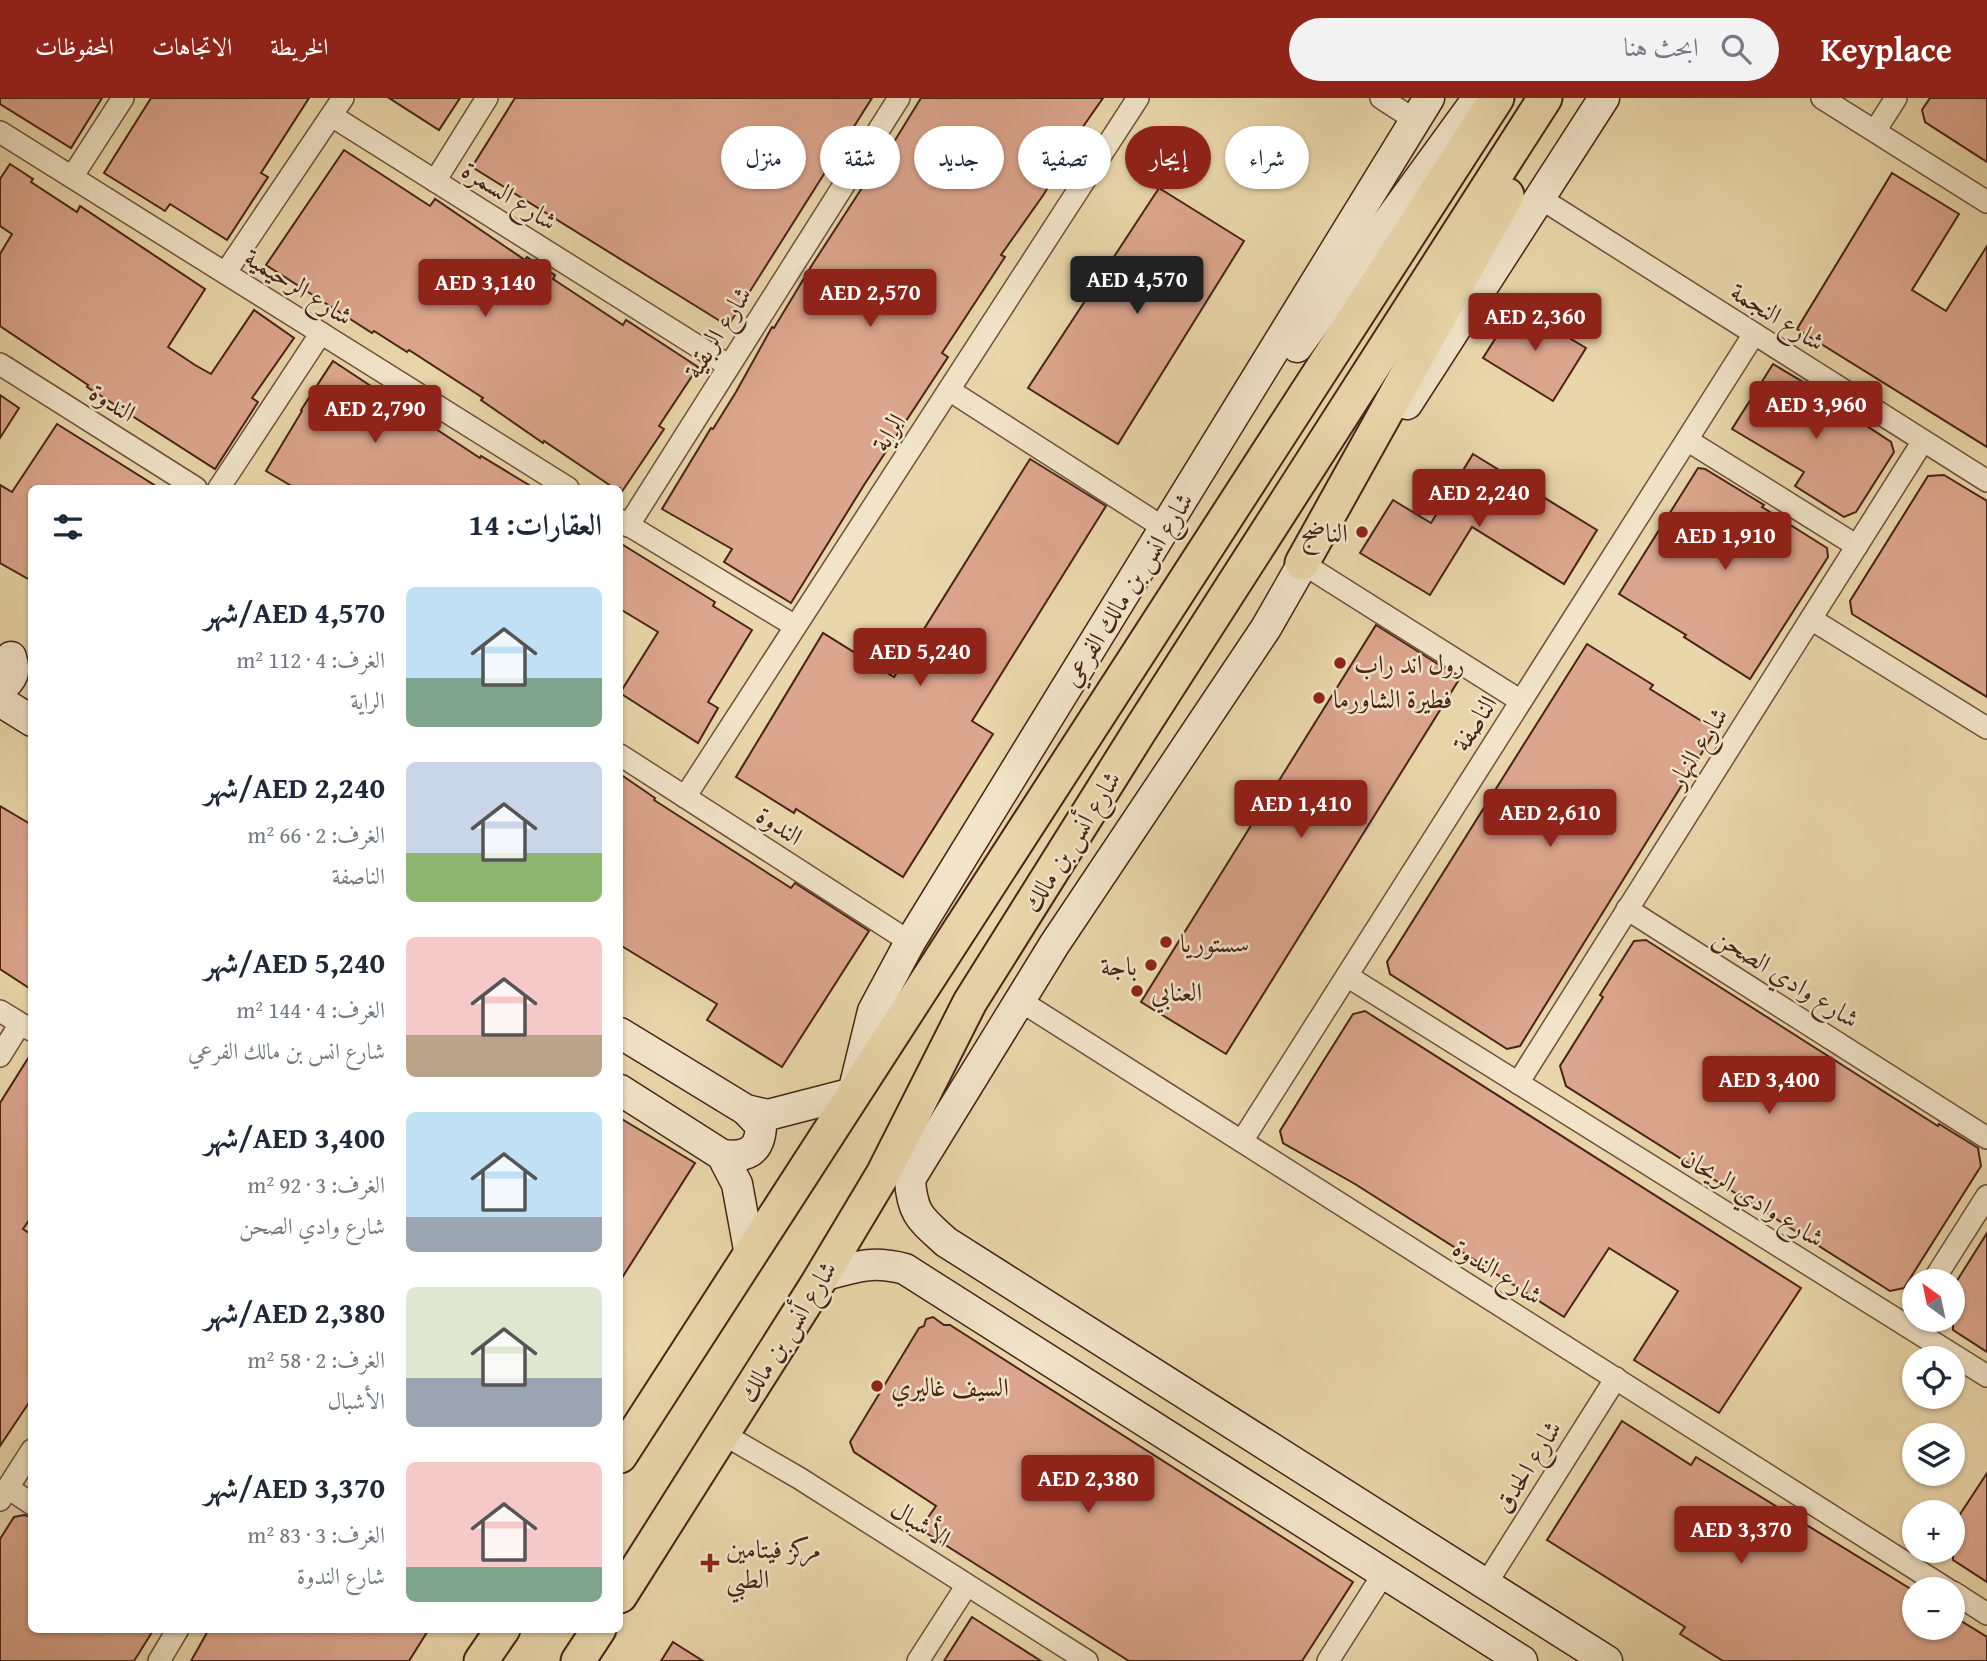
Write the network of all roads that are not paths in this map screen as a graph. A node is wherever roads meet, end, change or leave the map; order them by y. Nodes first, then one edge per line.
1 (123, 98) edge
2 (344, 98) edge
3 (487, 98) edge
4 (899, 98) edge
5 (1138, 98) edge
6 (1381, 98) edge
7 (1478, 98) edge
8 (1497, 98) edge
9 (1545, 98) edge
10 (1561, 98) edge
11 (1604, 98) edge
12 (1822, 98) edge
13 (1896, 98) edge
14 (1422, 109) edge
15 (332, 116) junction
16 (1875, 131) junction
17 (0, 132) edge
18 (72, 177) junction
19 (435, 181) junction
20 (1539, 198) junction
21 (1987, 202) edge
22 (226, 272) junction
23 (321, 333) junction
24 (1754, 334) junction
25 (0, 364) edge
26 (729, 366) junction
27 (949, 390) junction
28 (1687, 440) junction
29 (1923, 441) junction
30 (1987, 481) edge
31 (191, 485) edge
32 (221, 485) edge
33 (563, 485) edge
34 (624, 523) edge
35 (1164, 528) junction
36 (1857, 546) junction
37 (1302, 563) junction
38 (1811, 619) junction
39 (795, 626) junction
40 (14, 658) edge
41 (0, 689) edge
42 (0, 701) edge
43 (1521, 701) junction
44 (28, 718) edge
45 (1987, 727) edge
46 (623, 757) edge
47 (685, 797) junction
48 (1627, 909) junction
49 (910, 942) junction
50 (1054, 945) junction
51 (1347, 976) junction
52 (1019, 1000) junction
53 (0, 1011) edge
54 (26, 1027) edge
55 (623, 1035) edge
56 (0, 1056) edge
57 (1518, 1083) junction
58 (623, 1092) edge
59 (853, 1093) junction
60 (746, 1110) junction
61 (1987, 1138) edge
62 (1242, 1141) junction
63 (723, 1155) junction
64 (883, 1174) junction
65 (1987, 1196) edge
66 (750, 1255) junction
67 (1941, 1269) edge
68 (822, 1276) junction
69 (1902, 1313) edge
70 (1929, 1332) edge
71 (1987, 1376) edge
72 (1616, 1378) junction
73 (723, 1434) junction
74 (623, 1450) edge
75 (28, 1456) edge
76 (4, 1494) edge
77 (28, 1502) edge
78 (1384, 1573) junction
79 (1929, 1577) edge
80 (1486, 1584) junction
81 (967, 1585) junction
82 (623, 1592) edge
83 (1965, 1600) edge
84 (1987, 1614) edge
85 (176, 1633) edge
86 (500, 1633) edge
87 (596, 1633) edge
88 (159, 1661) edge
89 (481, 1661) edge
90 (578, 1661) edge
91 (918, 1661) edge
92 (1087, 1661) edge
93 (1328, 1661) edge
94 (1522, 1661) edge
95 (1607, 1661) edge

1 - 18 street
2 - 15 street
3 - 19 street
4 - 26 street, شارع الربقية
5 - 27 street, الراية
6 - 14 street
7 - 35 street
8 - 59 main road
9 - 64 main road, شارع أنس بن مالك
10 - 37 main road
11 - 20 street
12 - 16 street
13 - 16 street
14 - 35 street, شارع انس بن مالك الفرعي
15 - 19 street, شارع السمرة
15 - 22 street
16 - 21 street
17 - 18 street, شارع الرحيمية
18 - 22 street, شارع الرحيمية
19 - 26 street, شارع السمرة
20 - 24 street, شارع النجمة
20 - 37 street
22 - 23 street, شارع الرحيمية
23 - 32 street
23 - 33 street, شارع الرحيمية
24 - 28 street, الناصفة
24 - 29 street, شارع النجمة
25 - 31 street, الندوة
26 - 34 street, شارع الربقية
27 - 35 street
27 - 39 street, الراية
28 - 36 street
28 - 43 street, الناصفة
29 - 30 street, شارع النجمة
29 - 36 street, شارع النهار
34 - 39 street
35 - 49 street, شارع انس بن مالك الفرعي
36 - 38 street, شارع النهار
37 - 43 street
37 - 50 street
38 - 45 street
38 - 48 street, شارع النهار
39 - 47 street, الراية
40 - 41 street
42 - 44 street
43 - 51 street, الناصفة
46 - 47 street, الندوة
47 - 49 street, الندوة
48 - 57 street, شارع النهار
48 - 61 street, شارع وادي الصحن
49 - 59 street, شارع انس بن مالك الفرعي
50 - 52 street
50 - 64 street
51 - 57 street, شارع وادي الريحان
51 - 62 street, الناصفة
52 - 62 street, شارع الندوة
52 - 80 street
53 - 54 street
54 - 56 street
55 - 60 street
57 - 69 street, شارع وادي الريحان
58 - 63 street
59 - 60 street
59 - 66 main road
60 - 63 street
62 - 72 street, شارع الندوة
63 - 66 street
64 - 68 main road, شارع أنس بن مالك
65 - 67 street
66 - 74 main road
68 - 73 main road, شارع أنس بن مالك
68 - 78 street
70 - 71 street, شارع وادي الريحان
72 - 79 street, شارع الندوة
72 - 80 street, شارع الحدق
73 - 81 street, الأشبال
73 - 82 main road, شارع أنس بن مالك
75 - 76 street
76 - 77 street
78 - 93 street
78 - 94 street
80 - 95 street
81 - 91 street
81 - 92 street, الأشبال
83 - 84 street
85 - 88 street
86 - 89 main road
87 - 90 main road

